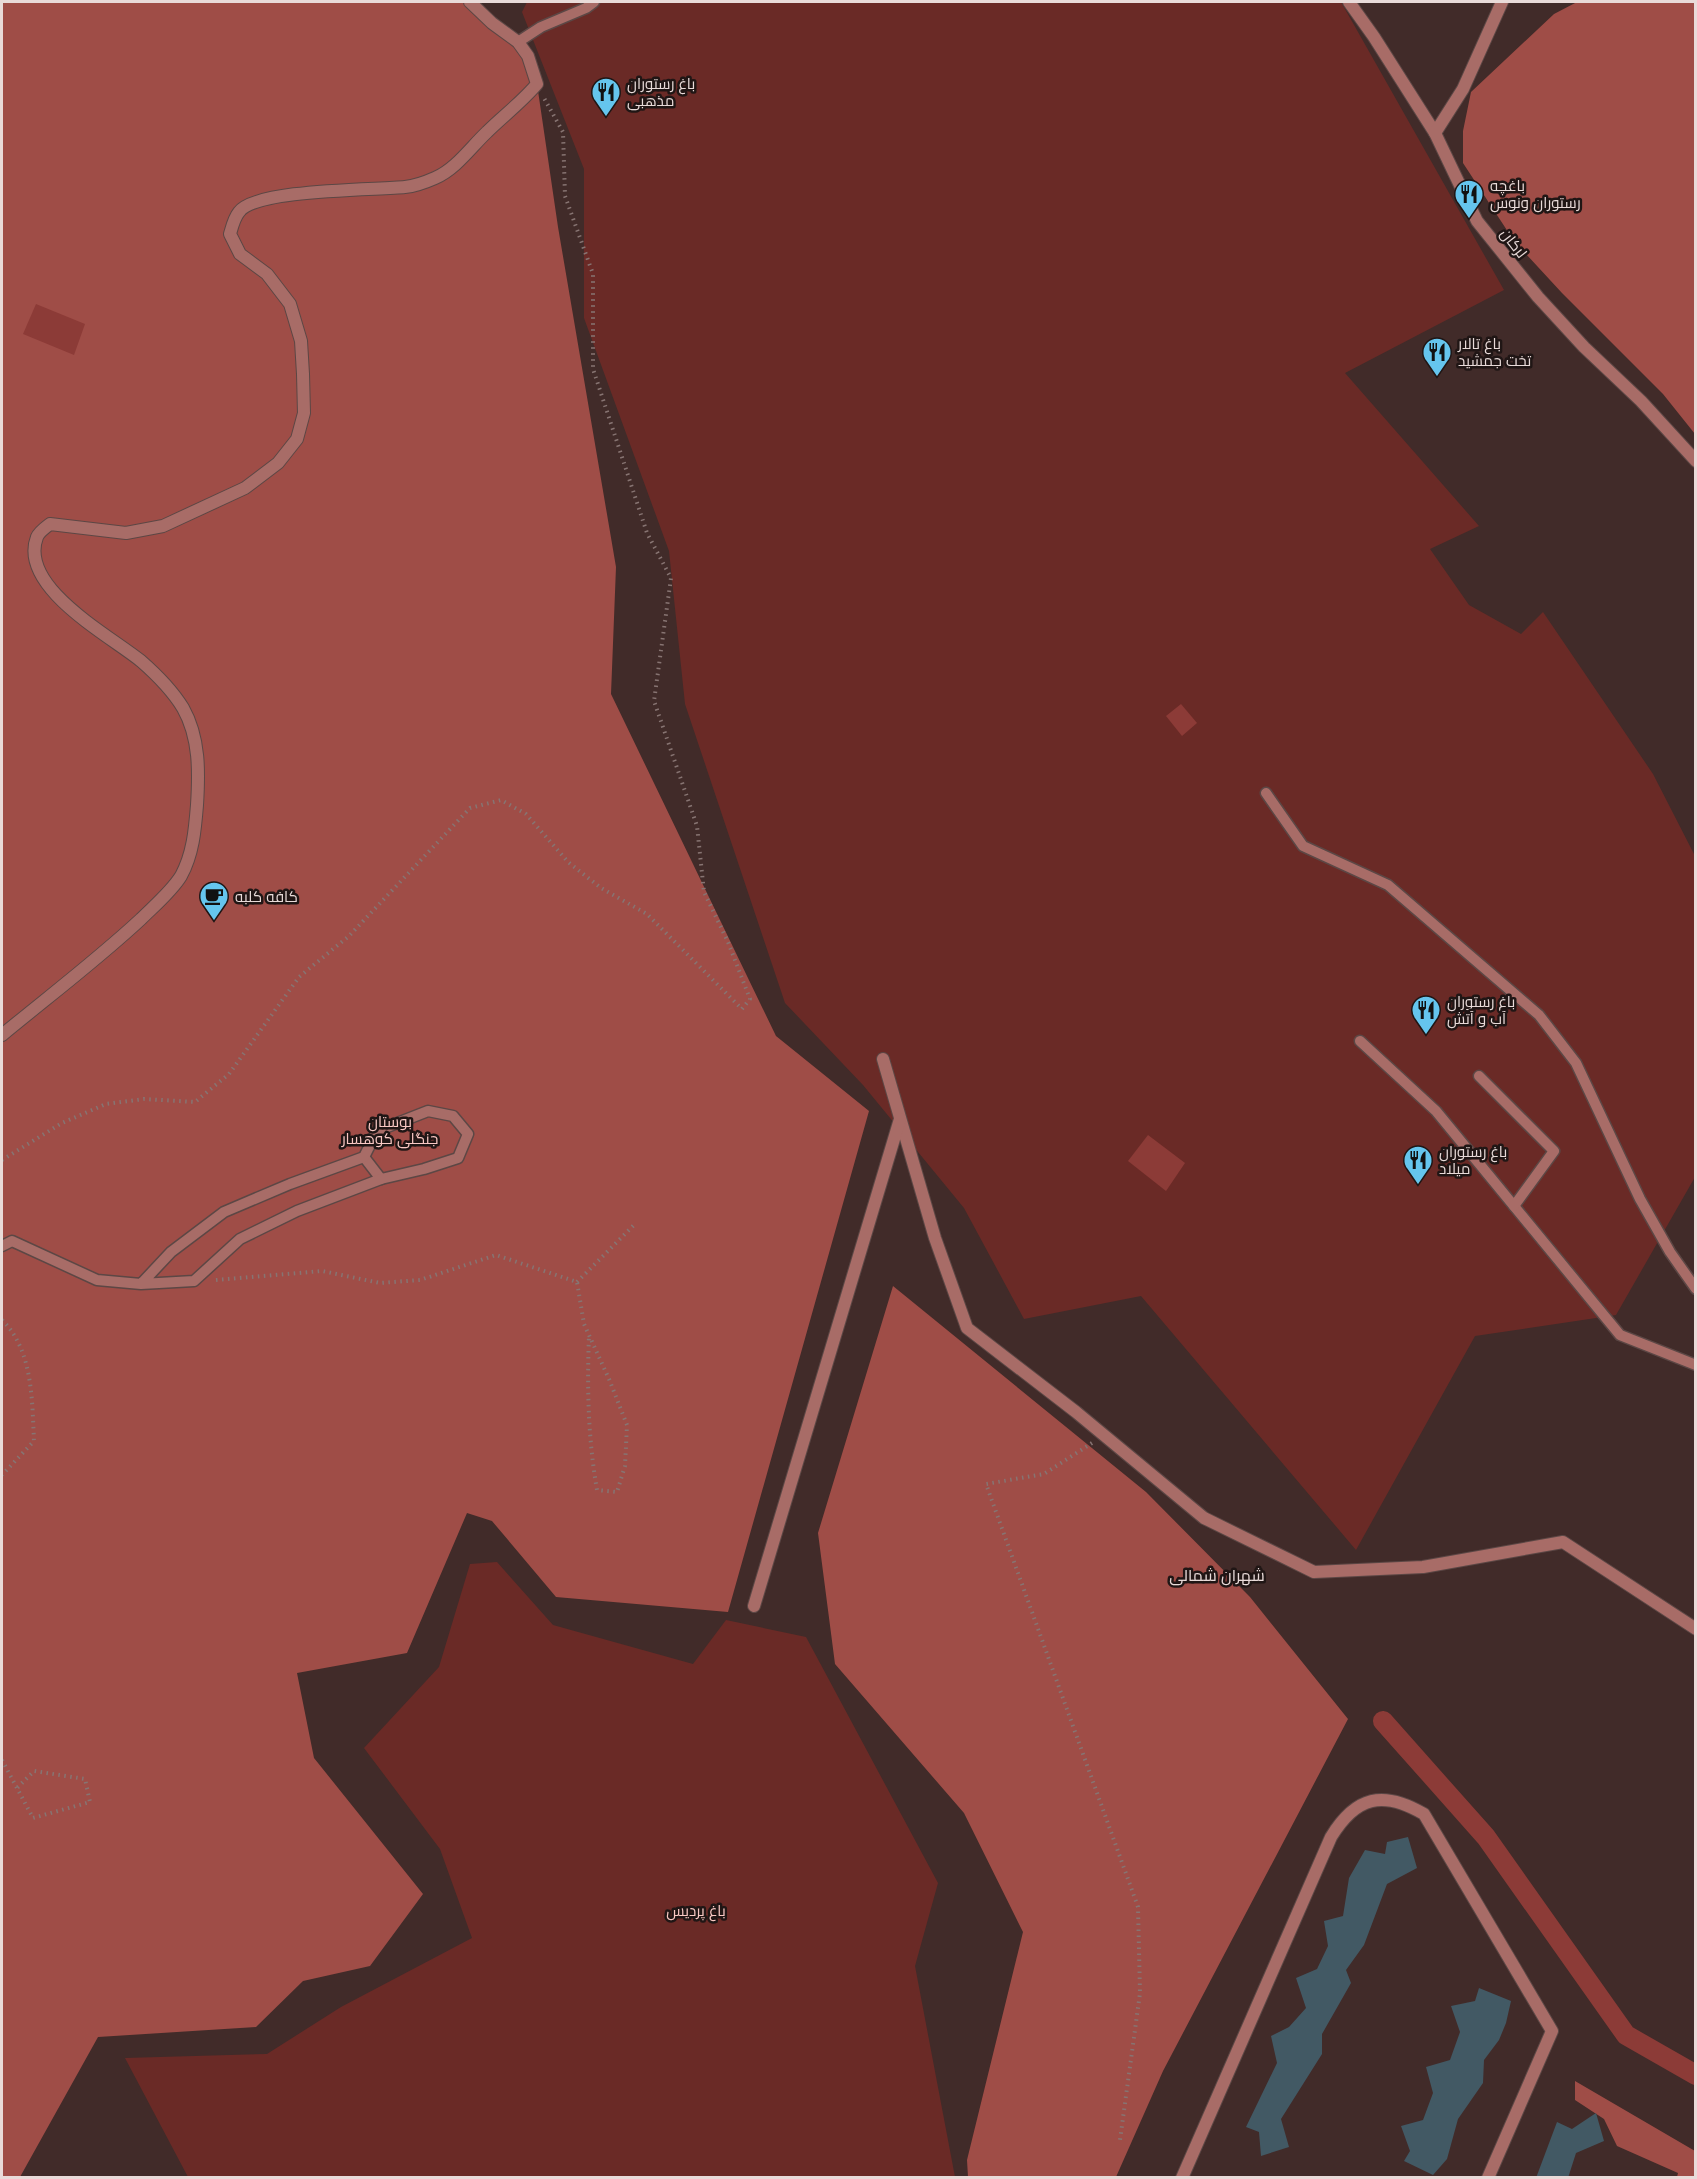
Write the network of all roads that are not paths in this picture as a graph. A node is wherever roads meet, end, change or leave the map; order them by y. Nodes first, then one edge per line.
1 (470, 2) edge
2 (594, 2) edge
3 (1349, 2) edge
4 (1502, 2) edge
5 (518, 42) junction
6 (1435, 133) junction
7 (1695, 462) edge
8 (1266, 793) dead end
9 (2, 1035) edge
10 (1360, 1041) dead end
11 (883, 1059) dead end
12 (1479, 1076) dead end
13 (900, 1118) junction
14 (364, 1156) junction
15 (381, 1179) junction
16 (1514, 1206) junction
17 (2, 1246) edge
18 (141, 1284) junction
19 (1695, 1289) edge
20 (1695, 1365) edge
21 (754, 1606) dead end
22 (1695, 1629) edge
23 (1182, 2178) edge
24 (1488, 2178) edge

1 - 5 street
2 - 5 lane
3 - 6 street, لرکان
4 - 6 street
5 - 9 street
6 - 7 street, لرکان
8 - 19 lane
10 - 16 lane
11 - 13 street
12 - 16 lane
13 - 21 street
13 - 22 street
14 - 15 lane
14 - 15 lane
14 - 18 lane
15 - 18 lane
16 - 20 lane
17 - 18 lane
23 - 24 street

